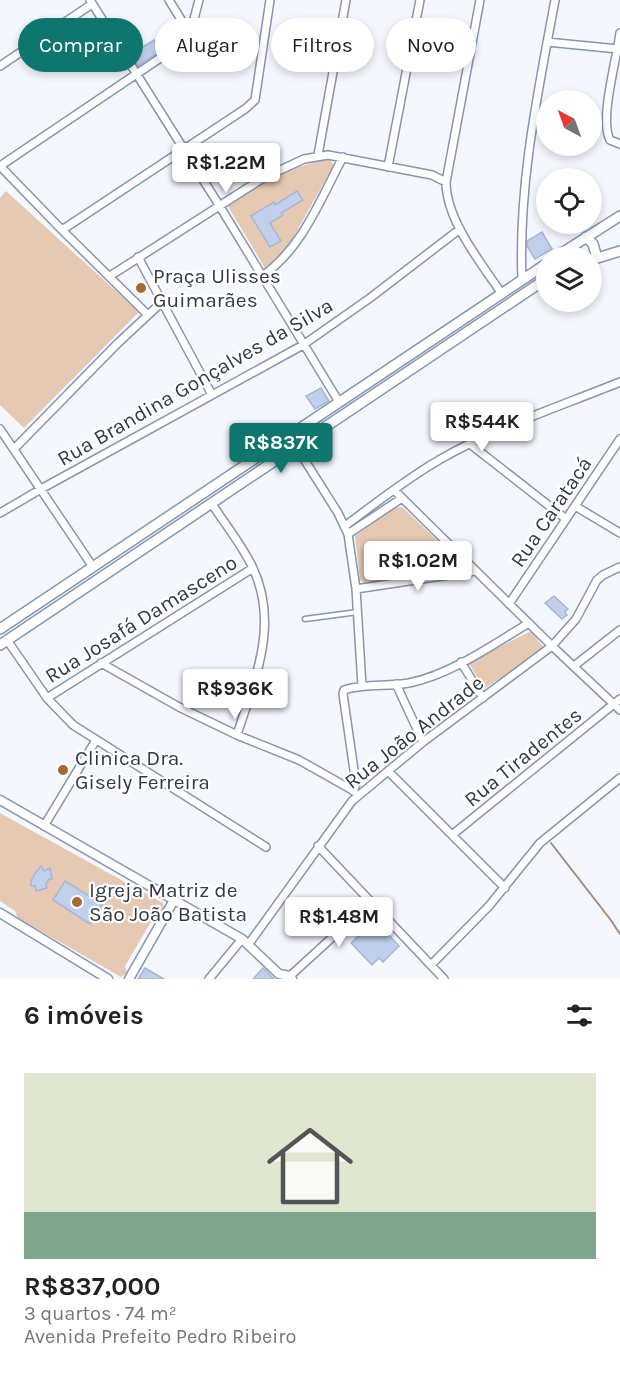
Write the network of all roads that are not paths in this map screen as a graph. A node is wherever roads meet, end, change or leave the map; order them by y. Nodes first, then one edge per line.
1 (169, 0) edge
2 (200, 0) edge
3 (270, 0) edge
4 (346, 0) edge
5 (420, 0) edge
6 (480, 0) edge
7 (555, 0) edge
8 (91, 2) edge
9 (180, 18) edge
10 (195, 18) edge
11 (620, 33) edge
12 (547, 42) junction
13 (618, 49) junction
14 (155, 61) edge
15 (0, 66) edge
16 (136, 74) junction
17 (620, 144) edge
18 (183, 149) junction
19 (318, 155) junction
20 (343, 157) junction
21 (0, 166) edge
22 (388, 166) junction
23 (446, 182) junction
24 (219, 205) junction
25 (620, 216) edge
26 (460, 229) junction
27 (62, 230) junction
28 (586, 237) junction
29 (572, 246) edge
30 (594, 246) edge
31 (620, 251) edge
32 (138, 257) junction
33 (602, 257) edge
34 (536, 271) edge
35 (110, 276) junction
36 (261, 277) junction
37 (522, 280) junction
38 (536, 285) edge
39 (529, 290) junction
40 (502, 294) junction
41 (162, 302) junction
42 (147, 314) junction
43 (303, 345) junction
44 (620, 382) edge
45 (212, 395) junction
46 (339, 402) junction
47 (347, 414) junction
48 (0, 429) edge
49 (289, 435) junction
50 (620, 438) edge
51 (470, 444) junction
52 (15, 448) junction
53 (297, 448) junction
54 (41, 489) junction
55 (394, 490) junction
56 (204, 493) junction
57 (402, 498) junction
58 (212, 504) junction
59 (575, 506) junction
60 (0, 513) edge
61 (566, 519) junction
62 (345, 526) junction
63 (620, 533) edge
64 (348, 534) junction
65 (93, 567) junction
66 (620, 567) edge
67 (253, 568) junction
68 (475, 571) junction
69 (100, 577) junction
70 (356, 589) junction
71 (509, 604) junction
72 (358, 612) junction
73 (305, 619) dead end
74 (529, 623) junction
75 (0, 630) edge
76 (620, 630) edge
77 (3, 643) edge
78 (552, 646) junction
79 (461, 662) junction
80 (101, 663) junction
81 (574, 666) junction
82 (396, 684) junction
83 (362, 686) junction
84 (46, 698) junction
85 (483, 698) junction
86 (618, 705) edge
87 (237, 735) junction
88 (96, 740) junction
89 (423, 742) junction
90 (388, 771) junction
91 (620, 778) edge
92 (356, 792) junction
93 (0, 800) edge
94 (45, 826) junction
95 (452, 834) junction
96 (318, 846) junction
97 (266, 847) dead end
98 (505, 888) junction
99 (174, 900) junction
100 (372, 902) junction
101 (0, 913) edge
102 (245, 942) junction
103 (431, 965) junction
104 (291, 978) edge
105 (108, 979) edge
106 (129, 979) edge
107 (209, 979) edge
108 (444, 979) edge

1 - 9 street
2 - 10 street
3 - 18 street
4 - 19 street
5 - 22 street
6 - 23 street
7 - 12 street
8 - 15 street
8 - 16 street
11 - 13 street
12 - 13 street
12 - 37 street
13 - 17 street
14 - 16 street
16 - 18 street
16 - 21 street
18 - 24 street
18 - 27 street
19 - 20 street
19 - 24 street
20 - 22 street
20 - 36 street
21 - 27 street
22 - 23 street
23 - 26 street
24 - 32 street
24 - 36 street
25 - 28 main road
26 - 40 street
26 - 43 street, Rua Brandina Gonçalves da Silva
27 - 35 street
28 - 29 main road
28 - 30 main road
31 - 33 main road
32 - 35 street
32 - 41 street
34 - 37 main road
35 - 42 street
36 - 43 street
37 - 39 main road
37 - 40 main road
38 - 39 main road
39 - 47 main road
40 - 46 main road
41 - 42 street
41 - 45 street
42 - 52 street
43 - 45 street, Rua Brandina Gonçalves da Silva
43 - 46 street
44 - 51 street
45 - 54 street, Rua Brandina Gonçalves da Silva
46 - 47 main road
46 - 49 main road
47 - 53 main road
48 - 52 street
49 - 53 main road
49 - 56 main road
50 - 59 street, Rua Caratacá
51 - 55 street
51 - 61 street
52 - 54 street
53 - 58 main road
53 - 62 street
54 - 60 street, Rua Brandina Gonçalves da Silva
54 - 65 street
55 - 57 street
55 - 62 street
56 - 58 main road
56 - 65 main road
57 - 64 street
57 - 68 street
58 - 67 street
58 - 69 main road
59 - 61 street, Rua Caratacá
59 - 63 street
61 - 71 street, Rua Caratacá
62 - 64 street
64 - 70 street
65 - 69 main road
65 - 75 main road
66 - 78 street, Rua João Andrade
67 - 80 street, Rua Josafá Damasceno
67 - 87 street
68 - 70 street
68 - 71 street
69 - 77 main road
70 - 72 street
71 - 74 street
72 - 73 lane
72 - 83 street
74 - 78 street
74 - 79 street
75 - 77 main road
76 - 81 street
77 - 84 street
78 - 81 street
78 - 85 street, Rua João Andrade
79 - 82 street
79 - 85 street
80 - 84 street, Rua Josafá Damasceno
80 - 87 street
81 - 86 street
82 - 83 street
82 - 89 street
83 - 92 street
84 - 88 street
85 - 89 street, Rua João Andrade
86 - 95 street, Rua Tiradentes
87 - 92 street
88 - 94 street
88 - 97 street
89 - 90 street, Rua João Andrade
90 - 92 street, Rua João Andrade
90 - 95 street
91 - 98 street
92 - 96 street, Rua João Andrade
93 - 94 street
94 - 99 street
95 - 98 street
96 - 100 street
96 - 102 street, Rua João Andrade
98 - 103 street
99 - 102 street
99 - 106 street
100 - 103 street
100 - 104 street
101 - 105 street
102 - 104 street
102 - 107 street, Rua João Andrade
103 - 108 street

